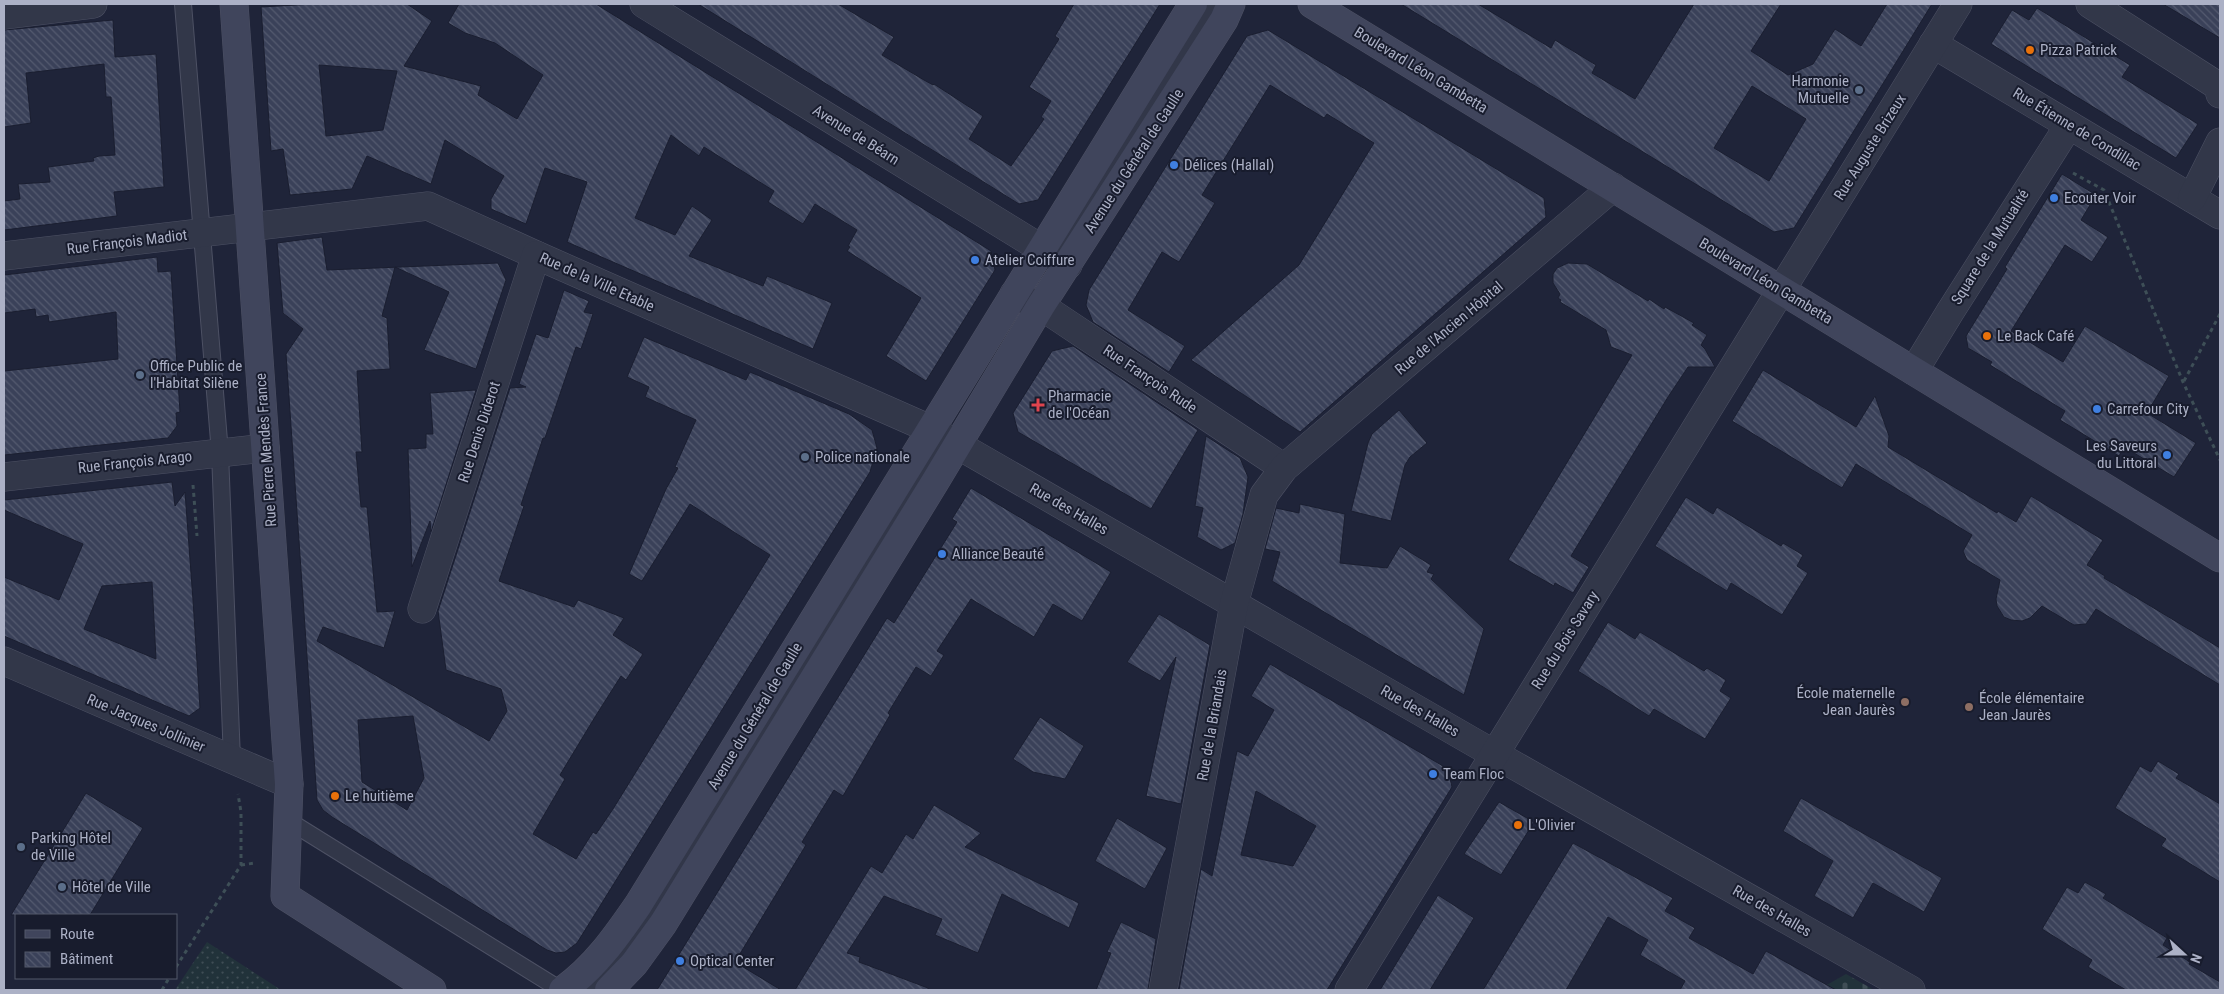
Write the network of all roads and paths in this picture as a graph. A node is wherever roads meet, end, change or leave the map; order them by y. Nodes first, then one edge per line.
1 (93, 4) edge
2 (182, 4) edge
3 (234, 4) edge
4 (644, 4) edge
5 (1193, 4) edge
6 (1210, 4) edge
7 (1231, 4) edge
8 (1312, 4) edge
9 (1958, 4) edge
10 (2090, 4) edge
11 (4, 15) edge
12 (1933, 44) junction
13 (2220, 94) edge
14 (2069, 125) junction
15 (2220, 142) edge
16 (2047, 158) junction
17 (1613, 187) junction
18 (2192, 198) junction
19 (2220, 215) edge
20 (250, 228) junction
21 (203, 233) junction
22 (4, 256) edge
23 (536, 256) junction
24 (1055, 257) junction
25 (1781, 290) junction
26 (1028, 301) junction
27 (2220, 314) edge
28 (1914, 371) junction
29 (2183, 382) junction
30 (930, 429) junction
31 (956, 444) junction
32 (266, 448) junction
33 (220, 453) junction
34 (2220, 460) edge
35 (1284, 468) junction
36 (4, 477) edge
37 (2218, 552) edge
38 (1234, 604) junction
39 (422, 609) dead end
40 (4, 662) edge
41 (1495, 754) junction
42 (232, 760) junction
43 (289, 784) junction
44 (289, 821) junction
45 (255, 863) dead end
46 (241, 864) junction
47 (178, 964) edge
48 (169, 979) edge
49 (162, 990) edge
50 (432, 990) edge
51 (562, 990) edge
52 (589, 990) edge
53 (610, 990) edge
54 (1163, 990) edge
55 (1349, 990) edge
56 (1911, 990) edge

1 - 11 street
2 - 21 lane
3 - 20 street, Rue Pierre Mendès France
4 - 24 street, Avenue de Béarn
5 - 24 street, Avenue du Général de Gaulle
6 - 24 lane, Avenue du Général de Gaulle
7 - 24 street, Avenue du Général de Gaulle
8 - 17 street, Boulevard Léon Gambetta
9 - 12 street, Rue Auguste Brizeux
10 - 13 street
12 - 14 street, Rue Étienne de Condillac
12 - 25 street, Rue Auguste Brizeux
14 - 16 street, Square de la Mutualité
14 - 18 street, Rue Étienne de Condillac
15 - 18 street
16 - 28 street, Square de la Mutualité
16 - 29 path
17 - 25 street, Boulevard Léon Gambetta
17 - 35 street, Rue de l'Ancien Hôpital
18 - 19 street, Rue Étienne de Condillac
20 - 21 street, Rue François Madiot
20 - 23 street, Rue de la Ville Etable
20 - 32 street, Rue Pierre Mendès France
21 - 22 street, Rue François Madiot
21 - 33 lane
23 - 30 street, Rue de la Ville Etable
23 - 39 street, Rue Denis Diderot
24 - 26 street, Avenue du Général de Gaulle
25 - 28 street, Boulevard Léon Gambetta
25 - 41 street, Rue du Bois Savary
26 - 30 street, Avenue du Général de Gaulle
26 - 31 street, Avenue du Général de Gaulle
26 - 35 street, Rue François Rude
27 - 29 path
28 - 37 street, Boulevard Léon Gambetta
29 - 34 path
30 - 31 street, Rue des Halles
30 - 51 street, Avenue du Général de Gaulle
30 - 52 lane, Avenue du Général de Gaulle
31 - 38 street, Rue des Halles
31 - 53 street, Avenue du Général de Gaulle
32 - 33 street, Rue François Arago
32 - 43 street, Rue Pierre Mendès France
33 - 36 street, Rue François Arago
33 - 42 lane
35 - 38 street, Rue de la Briandais
38 - 41 street, Rue des Halles
38 - 54 street, Rue de la Briandais
40 - 42 street, Rue Jacques Jollinier
41 - 55 street, Rue du Bois Savary
41 - 56 street, Rue des Halles
42 - 43 street, Rue Jacques Jollinier
42 - 46 path
43 - 44 street, Rue Pierre Mendès France
44 - 50 street, Rue Pierre Mendès France
44 - 51 lane
45 - 46 path
46 - 47 path
48 - 49 path

